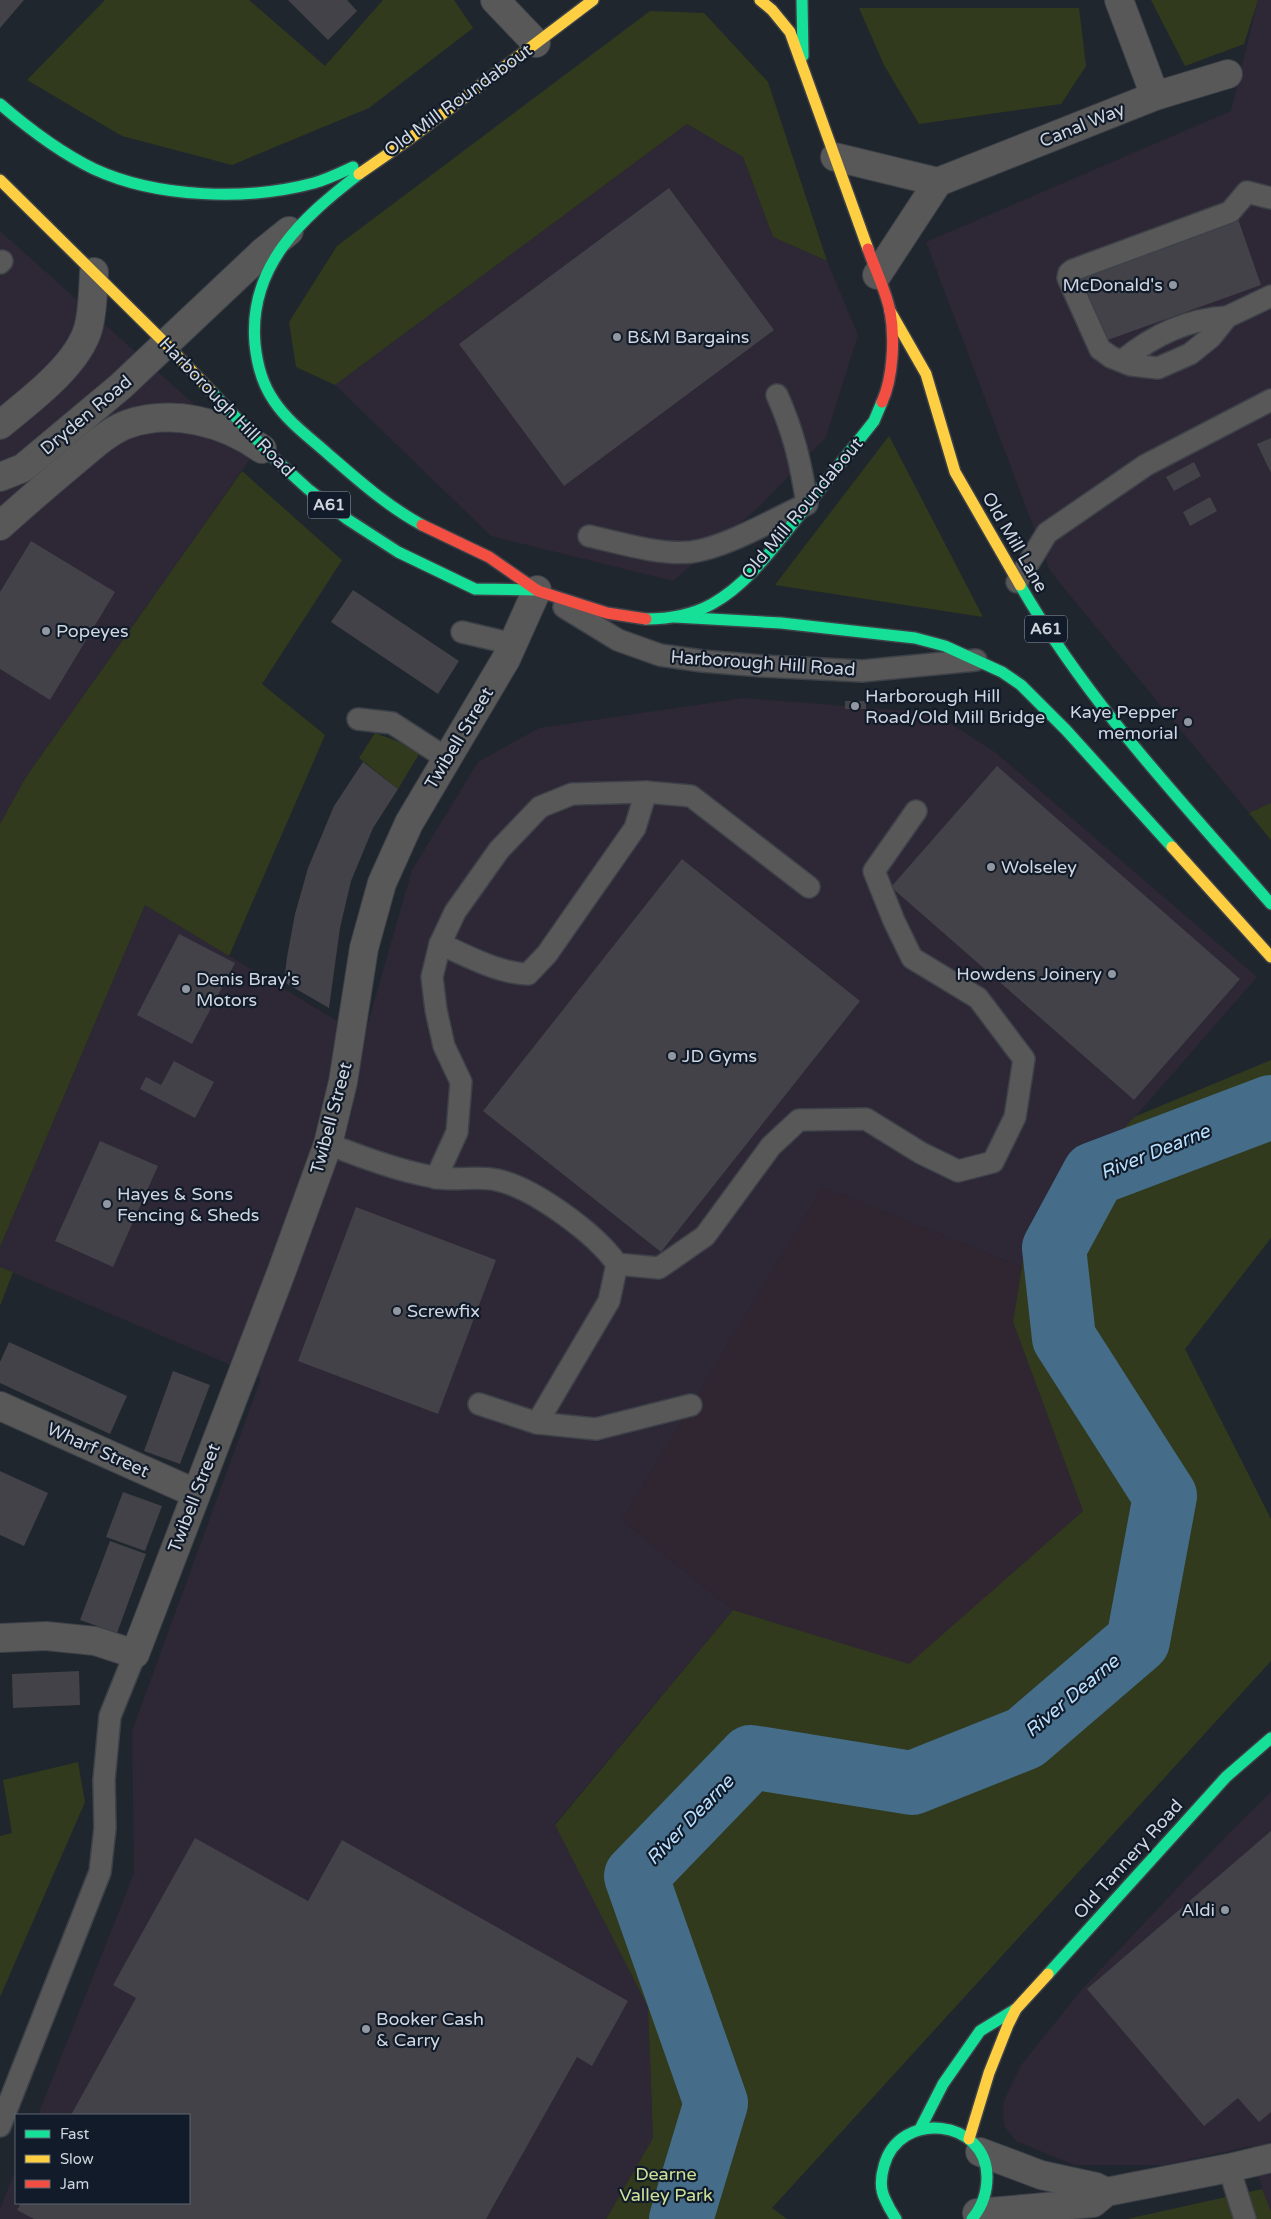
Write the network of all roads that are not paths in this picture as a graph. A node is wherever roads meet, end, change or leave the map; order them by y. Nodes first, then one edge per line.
1 (495, 0) edge
2 (594, 0) edge
3 (760, 0) edge
4 (802, 0) edge
5 (1119, 0) edge
6 (536, 43) junction
7 (804, 67) junction
8 (1228, 74) dead end
9 (1156, 96) junction
10 (0, 104) edge
11 (379, 157) junction
12 (835, 157) junction
13 (0, 180) edge
14 (938, 182) junction
15 (1271, 198) edge
16 (323, 202) junction
17 (94, 272) junction
18 (878, 275) junction
19 (1271, 296) edge
20 (890, 311) junction
21 (1227, 317) junction
22 (166, 344) junction
23 (1122, 361) junction
24 (777, 395) dead end
25 (1271, 400) edge
26 (0, 426) edge
27 (275, 459) junction
28 (0, 478) edge
29 (40, 490) junction
30 (807, 504) junction
31 (0, 514) edge
32 (0, 526) edge
33 (589, 536) dead end
34 (1017, 582) junction
35 (536, 590) junction
36 (675, 617) junction
37 (462, 632) dead end
38 (512, 644) junction
39 (978, 660) junction
40 (358, 719) dead end
41 (446, 758) junction
42 (646, 792) junction
43 (916, 811) dead end
44 (809, 888) dead end
45 (1271, 904) edge
46 (440, 944) junction
47 (1271, 957) edge
48 (328, 1144) junction
49 (436, 1178) junction
50 (617, 1264) junction
51 (479, 1404) dead end
52 (691, 1405) dead end
53 (0, 1406) edge
54 (537, 1423) junction
55 (195, 1493) junction
56 (0, 1637) edge
57 (135, 1654) junction
58 (1271, 1738) edge
59 (1016, 2009) junction
60 (0, 2126) edge
61 (920, 2129) junction
62 (974, 2146) junction
63 (1271, 2158) edge
64 (1229, 2168) junction
65 (1106, 2192) junction
66 (974, 2216) edge
67 (895, 2219) edge
68 (1245, 2219) edge

1 - 6 street
2 - 6 main road, Old Mill Roundabout
3 - 7 main road, Old Mill Roundabout
4 - 7 main road
5 - 9 street
6 - 11 main road, Old Mill Roundabout
7 - 12 main road, Old Mill Roundabout
8 - 9 street, Canal Way
9 - 14 street, Canal Way
10 - 11 main road
11 - 16 main road, Old Mill Roundabout
12 - 14 street
12 - 18 main road, Old Mill Roundabout
13 - 17 main road, Harborough Hill Road / A61
14 - 18 street
15 - 23 lane
16 - 22 street, Old Mill Roundabout
16 - 35 main road, Old Mill Roundabout
17 - 22 main road, Harborough Hill Road / A61
17 - 26 street
18 - 20 main road, Old Mill Roundabout
19 - 21 lane
20 - 30 main road, Old Mill Roundabout
20 - 34 main road, Old Mill Lane / A61
21 - 23 lane
21 - 23 lane
22 - 27 main road, Harborough Hill Road / A61
22 - 28 street, Dryden Road
24 - 30 lane
25 - 34 lane
27 - 29 street, Dryden Road
27 - 35 main road, Harborough Hill Road / A61
29 - 31 street, Dryden Road
29 - 32 street, Dryden Road
30 - 33 lane
30 - 36 main road, Old Mill Roundabout
34 - 45 main road, Old Mill Lane / A61
35 - 36 main road, Old Mill Roundabout
35 - 38 street, Twibell Street
35 - 39 lane, Harborough Hill Road
36 - 39 main road
37 - 38 lane
38 - 41 street, Twibell Street
39 - 47 main road
40 - 41 lane
41 - 48 street, Twibell Street
42 - 44 lane
42 - 46 lane
42 - 46 lane
43 - 50 lane
46 - 49 lane
48 - 49 lane
48 - 55 street, Twibell Street
49 - 50 lane
50 - 54 lane
51 - 54 lane
52 - 54 lane
53 - 55 street, Wharf Street
55 - 57 street, Twibell Street
56 - 57 street
57 - 60 lane
58 - 59 main road, Old Tannery Road
59 - 61 main road, Old Tannery Road
59 - 62 main road, Old Tannery Road
61 - 62 main road
61 - 67 main road
62 - 65 street
62 - 66 main road
63 - 64 street
64 - 65 street
64 - 68 lane
65 - 66 street

